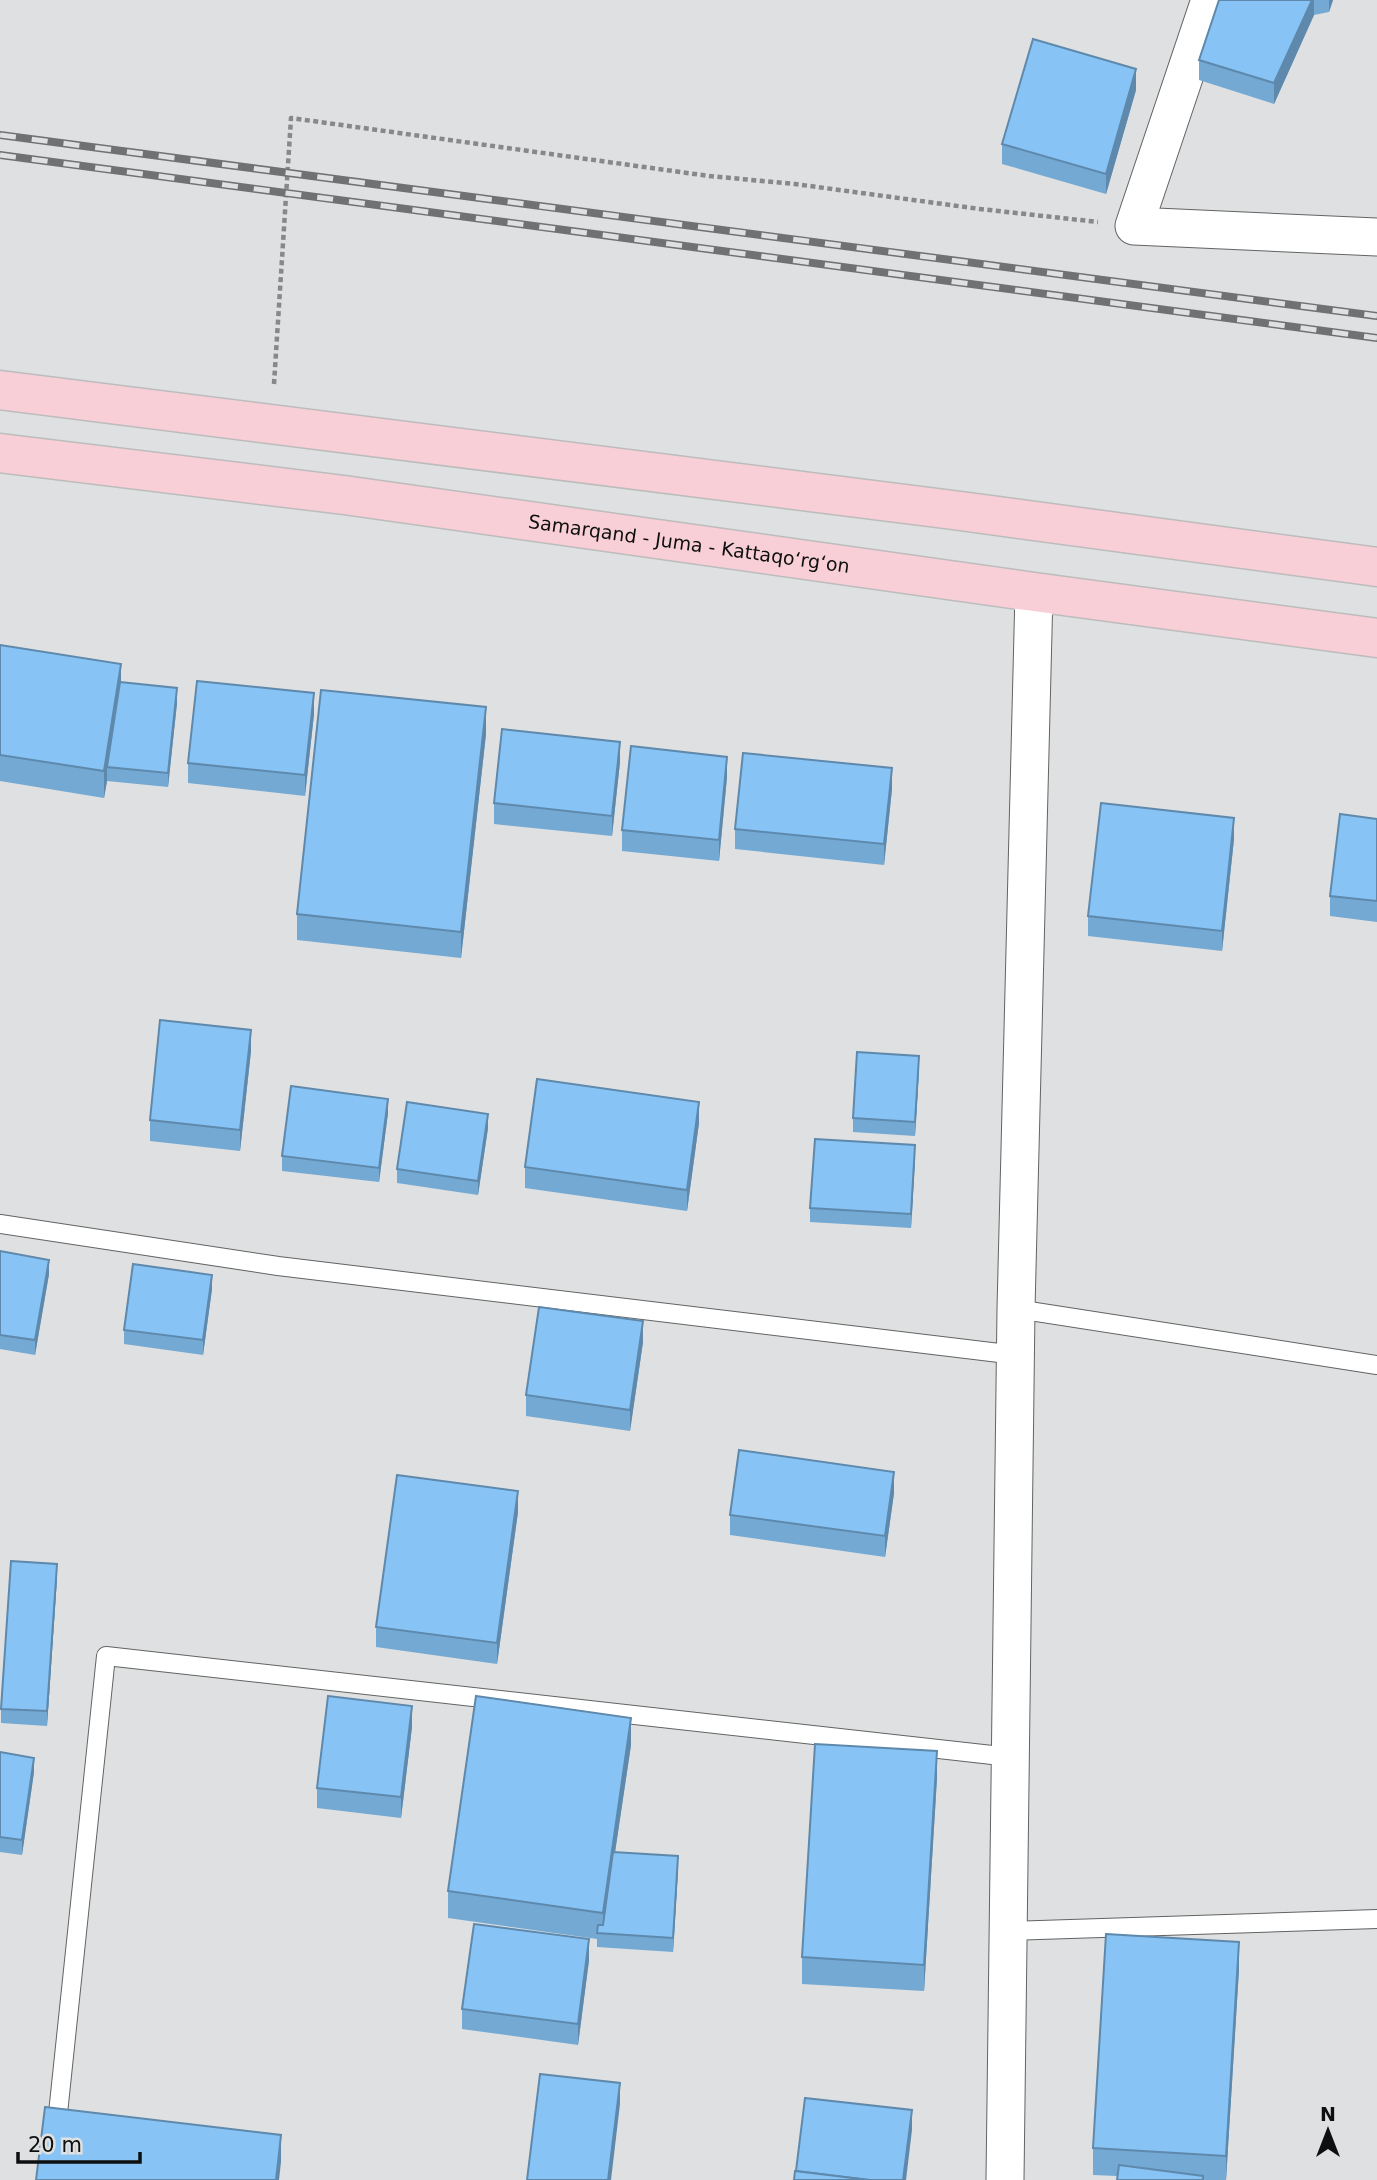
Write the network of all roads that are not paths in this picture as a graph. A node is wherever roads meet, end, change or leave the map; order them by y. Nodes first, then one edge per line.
1 (1210, 0) edge
2 (1377, 237) edge
3 (0, 390) edge
4 (353, 433) junction
5 (0, 453) edge
6 (344, 495) junction
7 (1377, 567) edge
8 (1034, 592) junction
9 (1377, 638) edge
10 (0, 1224) edge
11 (1016, 1309) junction
12 (1016, 1355) junction
13 (1377, 1365) edge
14 (1010, 1757) junction
15 (1377, 1919) edge
16 (1008, 1931) junction
17 (51, 2180) edge
18 (1005, 2180) edge

1 - 2 street
3 - 4 main road
4 - 6 main road
4 - 7 main road
5 - 6 main road, Samarqand - Juma - Kattaqo‘rg‘on
6 - 8 main road, Samarqand - Juma - Kattaqo‘rg‘on
8 - 9 main road, Samarqand - Juma - Kattaqo‘rg‘on
8 - 11 street
10 - 12 lane
11 - 12 street
11 - 13 lane
12 - 14 street
14 - 16 street
14 - 17 lane
15 - 16 lane
16 - 18 street

